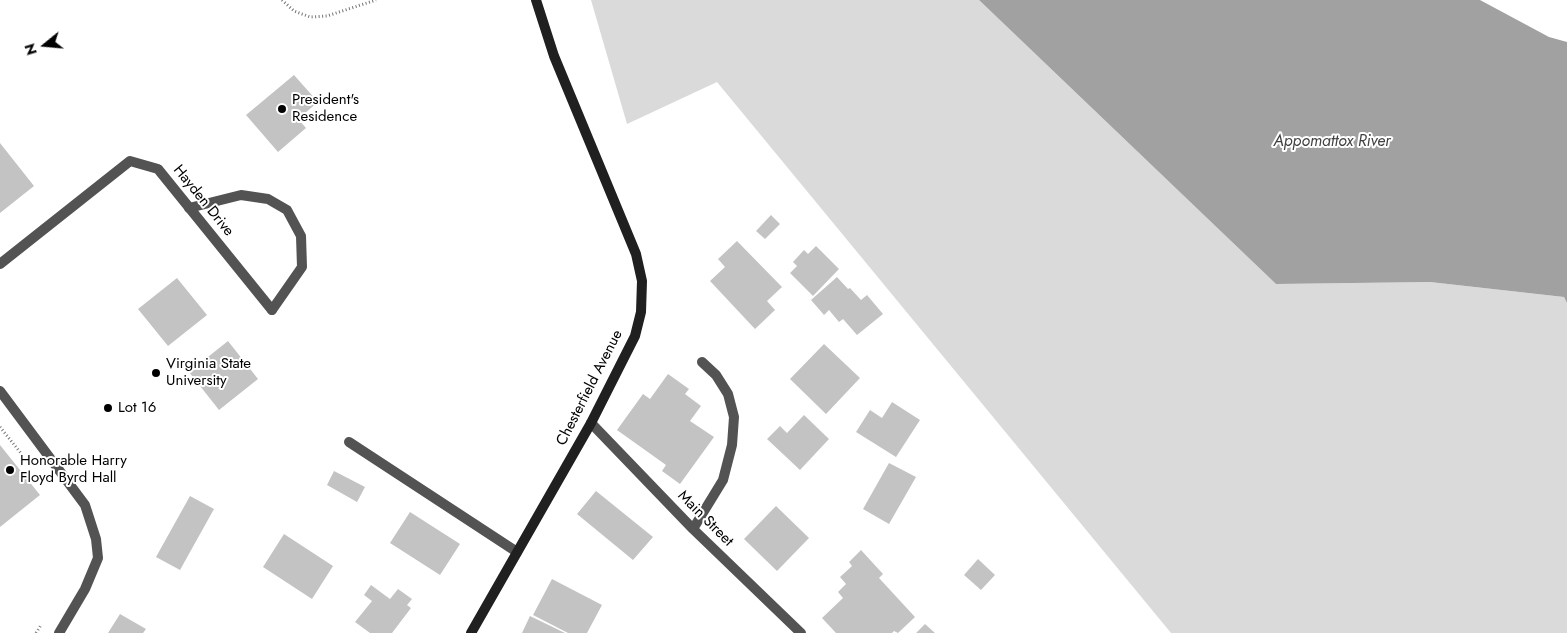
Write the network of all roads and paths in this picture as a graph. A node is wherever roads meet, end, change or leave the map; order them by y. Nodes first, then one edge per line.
1 (282, 0) edge
2 (376, 0) edge
3 (536, 0) edge
4 (189, 208) junction
5 (0, 264) edge
6 (702, 362) dead end
7 (0, 390) edge
8 (591, 423) junction
9 (0, 427) edge
10 (349, 442) dead end
11 (29, 463) dead end
12 (694, 529) junction
13 (517, 552) junction
14 (46, 616) dead end
15 (36, 633) edge
16 (60, 633) edge
17 (471, 633) edge
18 (801, 633) edge

1 - 2 path
3 - 8 main road, Chesterfield Avenue
4 - 4 street, Hayden Drive
4 - 5 street, Hayden Drive
6 - 12 street
7 - 16 street
8 - 12 street, Main Street
8 - 13 main road, Chesterfield Avenue
9 - 11 path
10 - 13 street
12 - 18 street, Main Street
13 - 17 main road, Chesterfield Avenue
14 - 15 path

